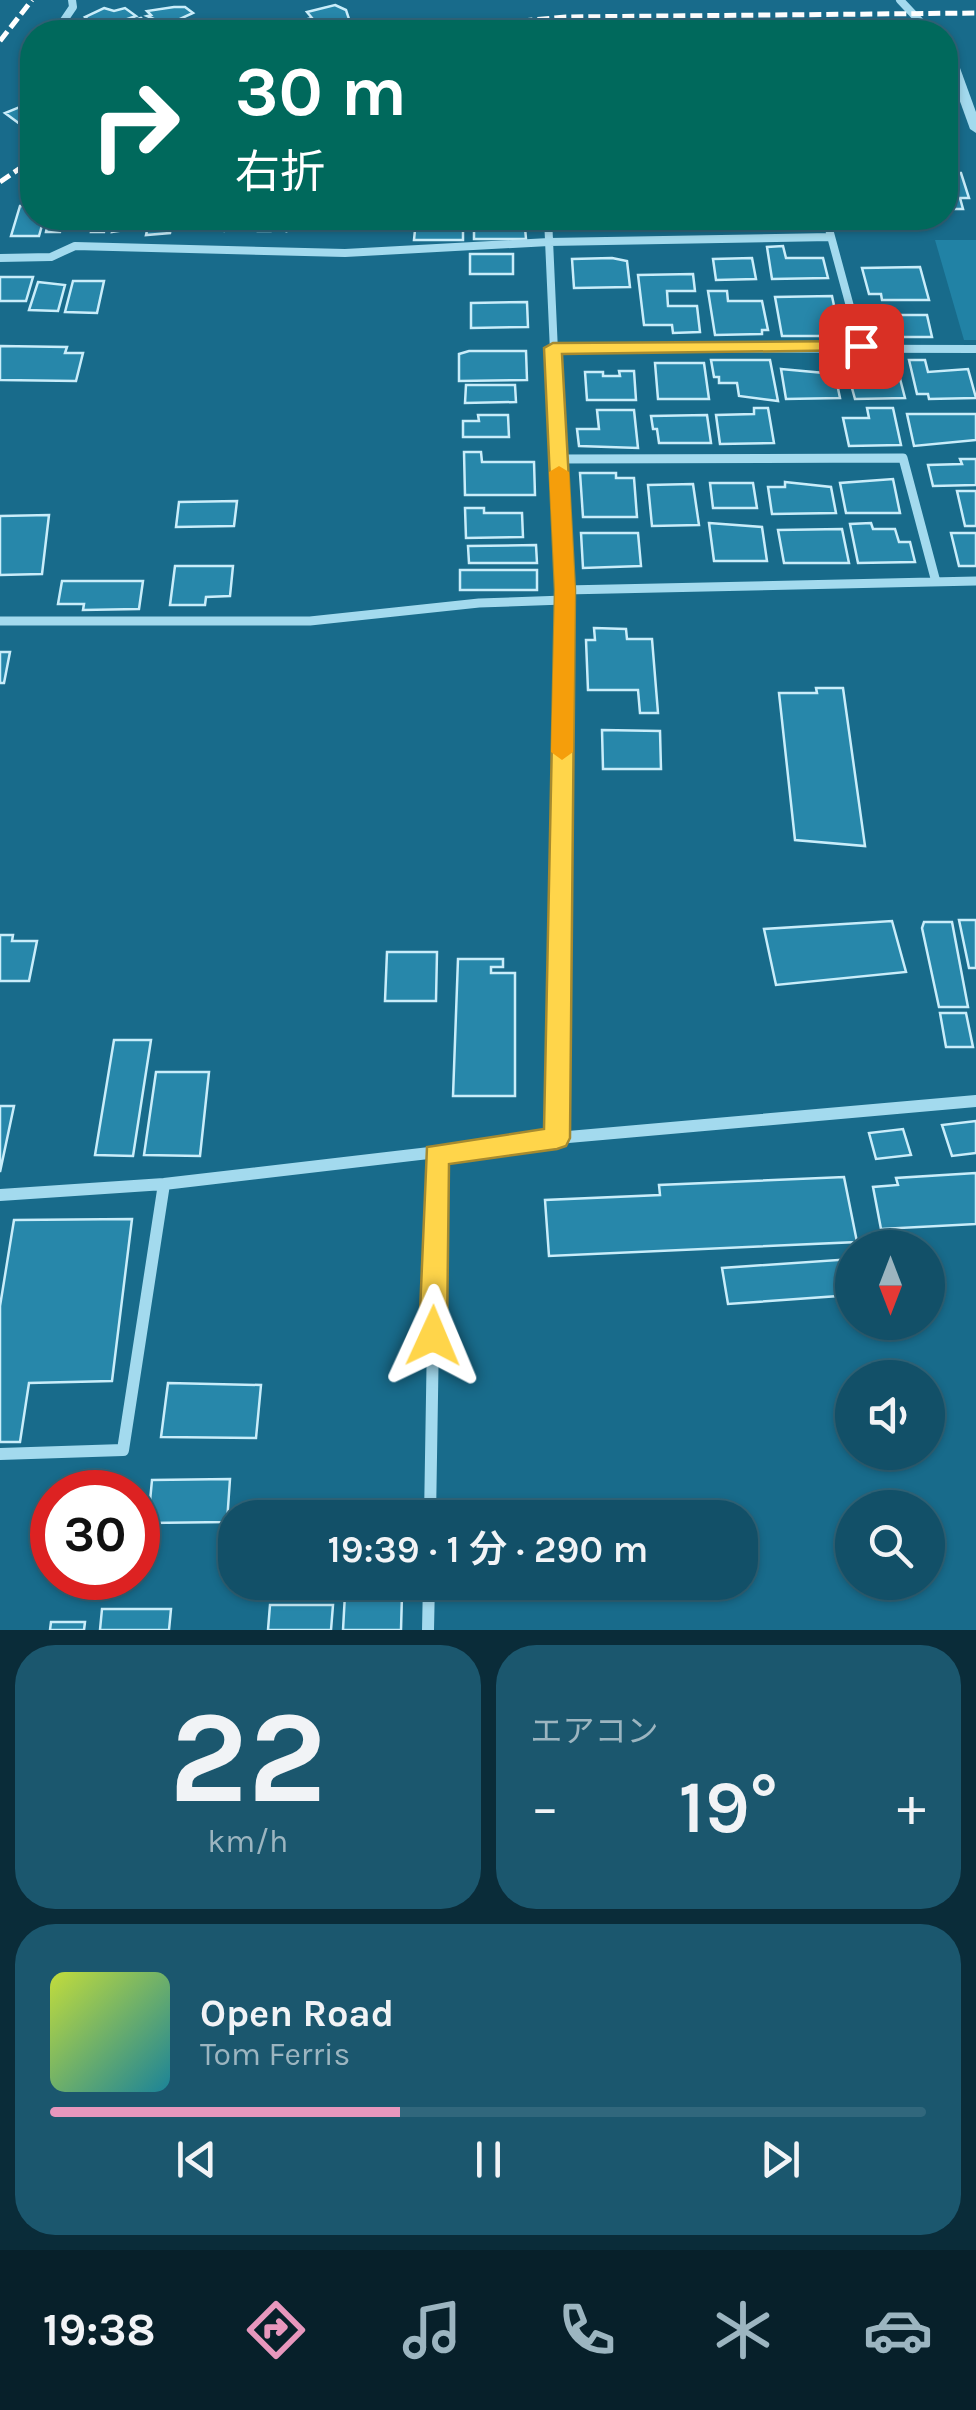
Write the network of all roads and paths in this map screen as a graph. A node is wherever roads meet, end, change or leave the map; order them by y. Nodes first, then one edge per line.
1 (900, 0) edge
2 (919, 20) edge
3 (958, 79) edge
4 (976, 129) edge
5 (548, 230) edge
6 (829, 230) edge
7 (831, 238) junction
8 (549, 242) junction
9 (0, 258) edge
10 (861, 346) junction
11 (553, 348) junction
12 (976, 349) edge
13 (558, 460) junction
14 (976, 581) edge
15 (936, 582) junction
16 (564, 595) junction
17 (0, 621) edge
18 (976, 1102) edge
19 (557, 1138) junction
20 (436, 1154) junction
21 (164, 1184) junction
22 (0, 1195) edge
23 (0, 1454) edge
24 (430, 1500) edge
25 (429, 1600) edge
26 (428, 1630) edge

1 - 2 street
3 - 4 street
5 - 8 street
6 - 7 street
7 - 8 street
7 - 10 street
8 - 9 street
8 - 11 street
10 - 11 street
10 - 12 street
11 - 13 street
13 - 15 street
13 - 16 street
14 - 15 street
15 - 16 street
16 - 17 street
16 - 19 street
18 - 19 street
19 - 20 street
20 - 21 street
20 - 24 street
21 - 22 street
21 - 23 street
25 - 26 street

